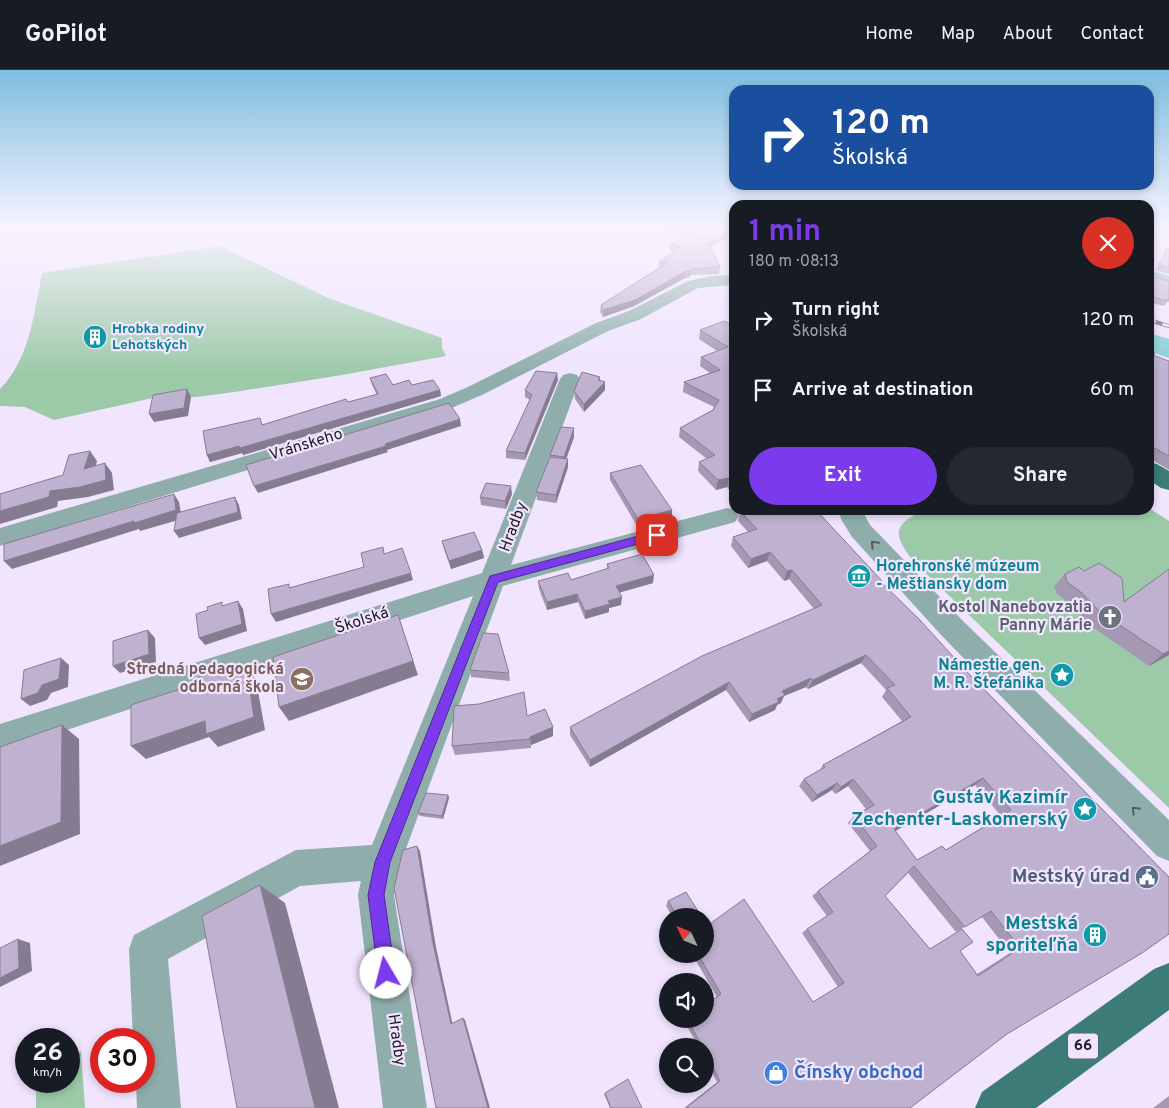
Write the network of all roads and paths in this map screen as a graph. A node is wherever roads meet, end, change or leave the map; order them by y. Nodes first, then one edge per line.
1 (1154, 276) edge
2 (729, 280) edge
3 (1169, 281) edge
4 (570, 379) dead end
5 (1154, 472) edge
6 (1169, 482) edge
7 (852, 515) edge
8 (727, 516) dead end
9 (0, 537) edge
10 (494, 579) junction
11 (0, 738) edge
12 (1169, 844) edge
13 (383, 862) junction
14 (1169, 984) edge
15 (159, 1108) edge
16 (405, 1108) edge
17 (998, 1108) edge

1 - 3 street
2 - 9 street, Vránskeho
4 - 10 street, Hradby
5 - 6 main road
12 -> 7 street
8 - 10 street, Školská
10 - 11 street, Školská
10 - 13 street, Hradby
13 - 15 street
13 - 16 street, Hradby
14 - 17 main road, 66

